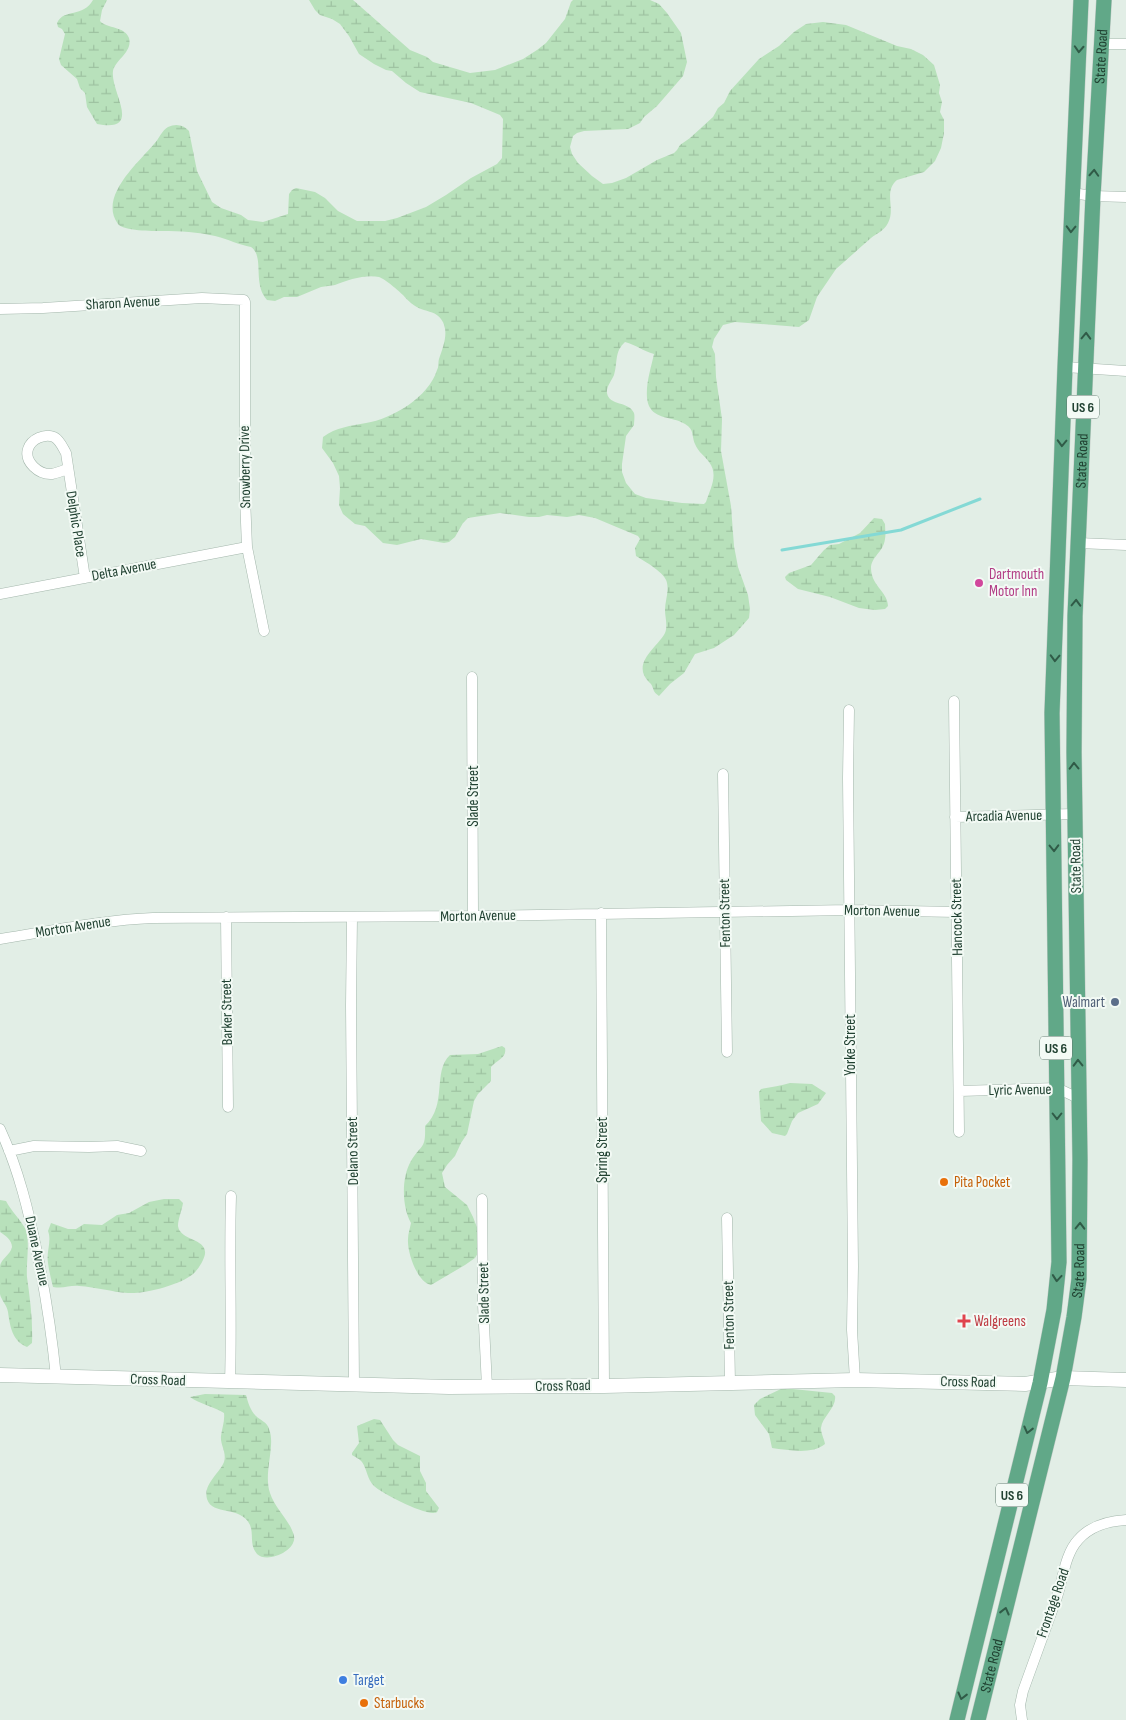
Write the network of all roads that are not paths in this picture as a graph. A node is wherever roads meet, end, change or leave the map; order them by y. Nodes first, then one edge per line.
1 (1081, 0) edge
2 (1104, 0) edge
3 (1102, 44) junction
4 (1126, 44) edge
5 (1072, 194) junction
6 (1092, 196) junction
7 (1126, 197) edge
8 (245, 302) joint
9 (0, 309) edge
10 (1065, 366) junction
11 (1085, 367) junction
12 (1126, 371) edge
13 (67, 469) dead end
14 (1078, 543) junction
15 (1126, 545) edge
16 (247, 547) junction
17 (86, 578) junction
18 (0, 594) edge
19 (264, 631) dead end
20 (472, 676) dead end
21 (954, 701) dead end
22 (849, 710) dead end
23 (723, 774) dead end
24 (1074, 814) junction
25 (1053, 815) junction
26 (955, 817) junction
27 (850, 910) junction
28 (725, 912) junction
29 (957, 912) junction
30 (601, 913) junction
31 (474, 916) junction
32 (226, 917) junction
33 (352, 917) junction
34 (0, 939) edge
35 (727, 1052) dead end
36 (1057, 1088) junction
37 (960, 1091) junction
38 (1078, 1098) junction
39 (228, 1107) dead end
40 (0, 1129) edge
41 (959, 1132) dead end
42 (9, 1151) junction
43 (141, 1151) dead end
44 (232, 1196) dead end
45 (482, 1198) dead end
46 (727, 1218) dead end
47 (0, 1375) edge
48 (56, 1377) junction
49 (1063, 1378) junction
50 (855, 1380) junction
51 (1126, 1380) edge
52 (230, 1382) junction
53 (730, 1383) junction
54 (1040, 1383) junction
55 (354, 1386) junction
56 (604, 1386) junction
57 (487, 1387) junction
58 (1126, 1520) edge
59 (957, 1720) edge
60 (978, 1720) edge
61 (1022, 1720) edge

1 -> 5 main road, State Road / US 6
2 - 3 main road, State Road / US 6
3 - 4 street
6 -> 3 main road, State Road / US 6
5 - 6 street
5 -> 10 main road, State Road / US 6
6 - 7 street
11 -> 6 main road, State Road / US 6
8 - 9 street, Sharon Avenue
8 - 16 street, Snowberry Drive
10 - 11 street
10 -> 25 main road, State Road / US 6
11 - 12 street
11 - 14 main road, State Road / US 6
13 - 17 street, Delphic Place
14 - 15 street
24 -> 14 main road, State Road / US 6
16 - 17 street, Delta Avenue
16 - 19 street, Snowberry Drive
17 - 18 street, Delta Avenue
20 - 31 street, Slade Street
21 - 26 street, Hancock Street
22 - 27 street, Yorke Street
23 - 28 street, Fenton Street
24 - 25 street, Arcadia Avenue
38 -> 24 main road, State Road / US 6
25 - 26 street, Arcadia Avenue
25 -> 36 main road, State Road / US 6
26 - 29 street, Hancock Street
27 - 28 street, Morton Avenue
27 - 29 street, Morton Avenue
27 - 50 street, Yorke Street
28 - 30 street, Morton Avenue
28 - 35 street, Fenton Street
29 - 37 street, Hancock Street
30 - 31 street, Morton Avenue
30 - 56 street, Spring Street
31 - 33 street, Morton Avenue
32 - 33 street, Morton Avenue
32 - 34 street, Morton Avenue
32 - 39 street, Barker Street
33 - 55 street, Delano Street
36 - 37 street, Lyric Avenue
36 - 38 street, Lyric Avenue
36 -> 54 main road, State Road / US 6
37 - 41 street, Hancock Street
49 -> 38 main road, State Road / US 6
40 - 42 street, Duane Avenue
42 - 43 street
42 - 48 street, Duane Avenue
44 - 52 street
45 - 57 street, Slade Street
46 - 53 street, Fenton Street
47 - 48 street, Cross Road
48 - 52 street, Cross Road
49 - 51 street, Cross Road
49 - 54 street, Cross Road
60 -> 49 main road, State Road / US 6
50 - 53 street, Cross Road
50 - 54 street, Cross Road
52 - 55 street, Cross Road
53 - 56 street, Cross Road
54 -> 59 main road, State Road / US 6
55 - 57 street, Cross Road
56 - 57 street, Cross Road
58 - 61 street, Frontage Road

